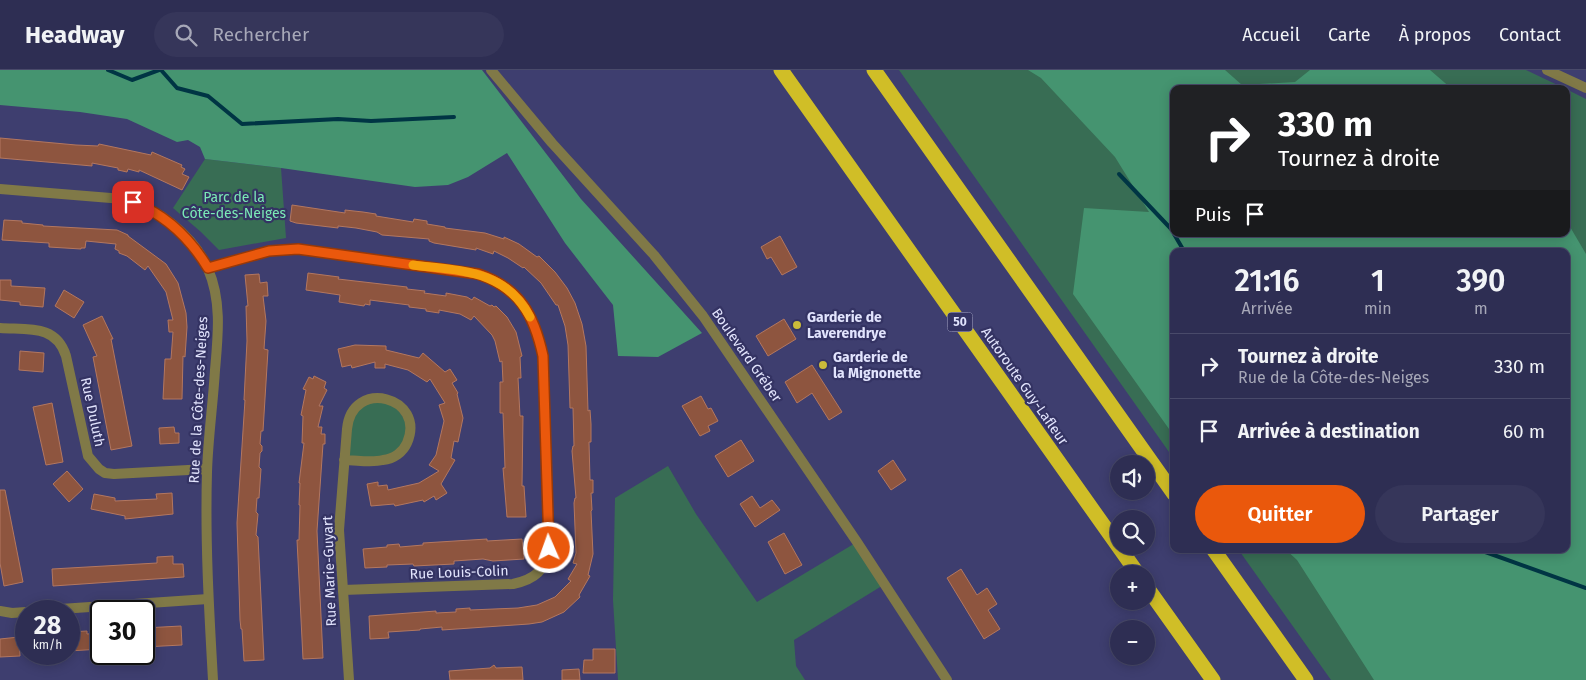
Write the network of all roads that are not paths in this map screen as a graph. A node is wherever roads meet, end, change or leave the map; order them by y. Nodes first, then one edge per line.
1 (491, 70) edge
2 (782, 70) edge
3 (874, 70) edge
4 (1547, 70) edge
5 (1586, 88) edge
6 (0, 189) edge
7 (208, 268) junction
8 (0, 328) edge
9 (344, 460) junction
10 (207, 469) junction
11 (1170, 488) edge
12 (1216, 553) edge
13 (1132, 565) edge
14 (343, 590) junction
15 (208, 599) junction
16 (1155, 599) edge
17 (80, 608) edge
18 (0, 611) edge
19 (15, 612) edge
20 (214, 680) edge
21 (349, 680) edge
22 (946, 680) edge
23 (1213, 680) edge
24 (1306, 680) edge

1 - 22 street, Boulevard Gréber
2 - 13 highway, Autoroute Guy-Lafleur / 50
3 - 11 highway
4 - 5 street
6 - 7 street, Rue de la Côte-des-Neiges
7 - 10 street, Rue de la Côte-des-Neiges
7 - 14 street, Rue Louis-Colin
8 - 10 street, Rue Duluth
9 - 9 street, Rue Marie-Guyart
9 - 14 street, Rue Marie-Guyart
10 - 15 street, Rue de la Côte-des-Neiges
12 - 24 highway
14 - 21 street, Rue Marie-Guyart
15 - 17 street
15 - 20 street, Rue de la Côte-des-Neiges
16 - 23 highway
18 - 19 street

